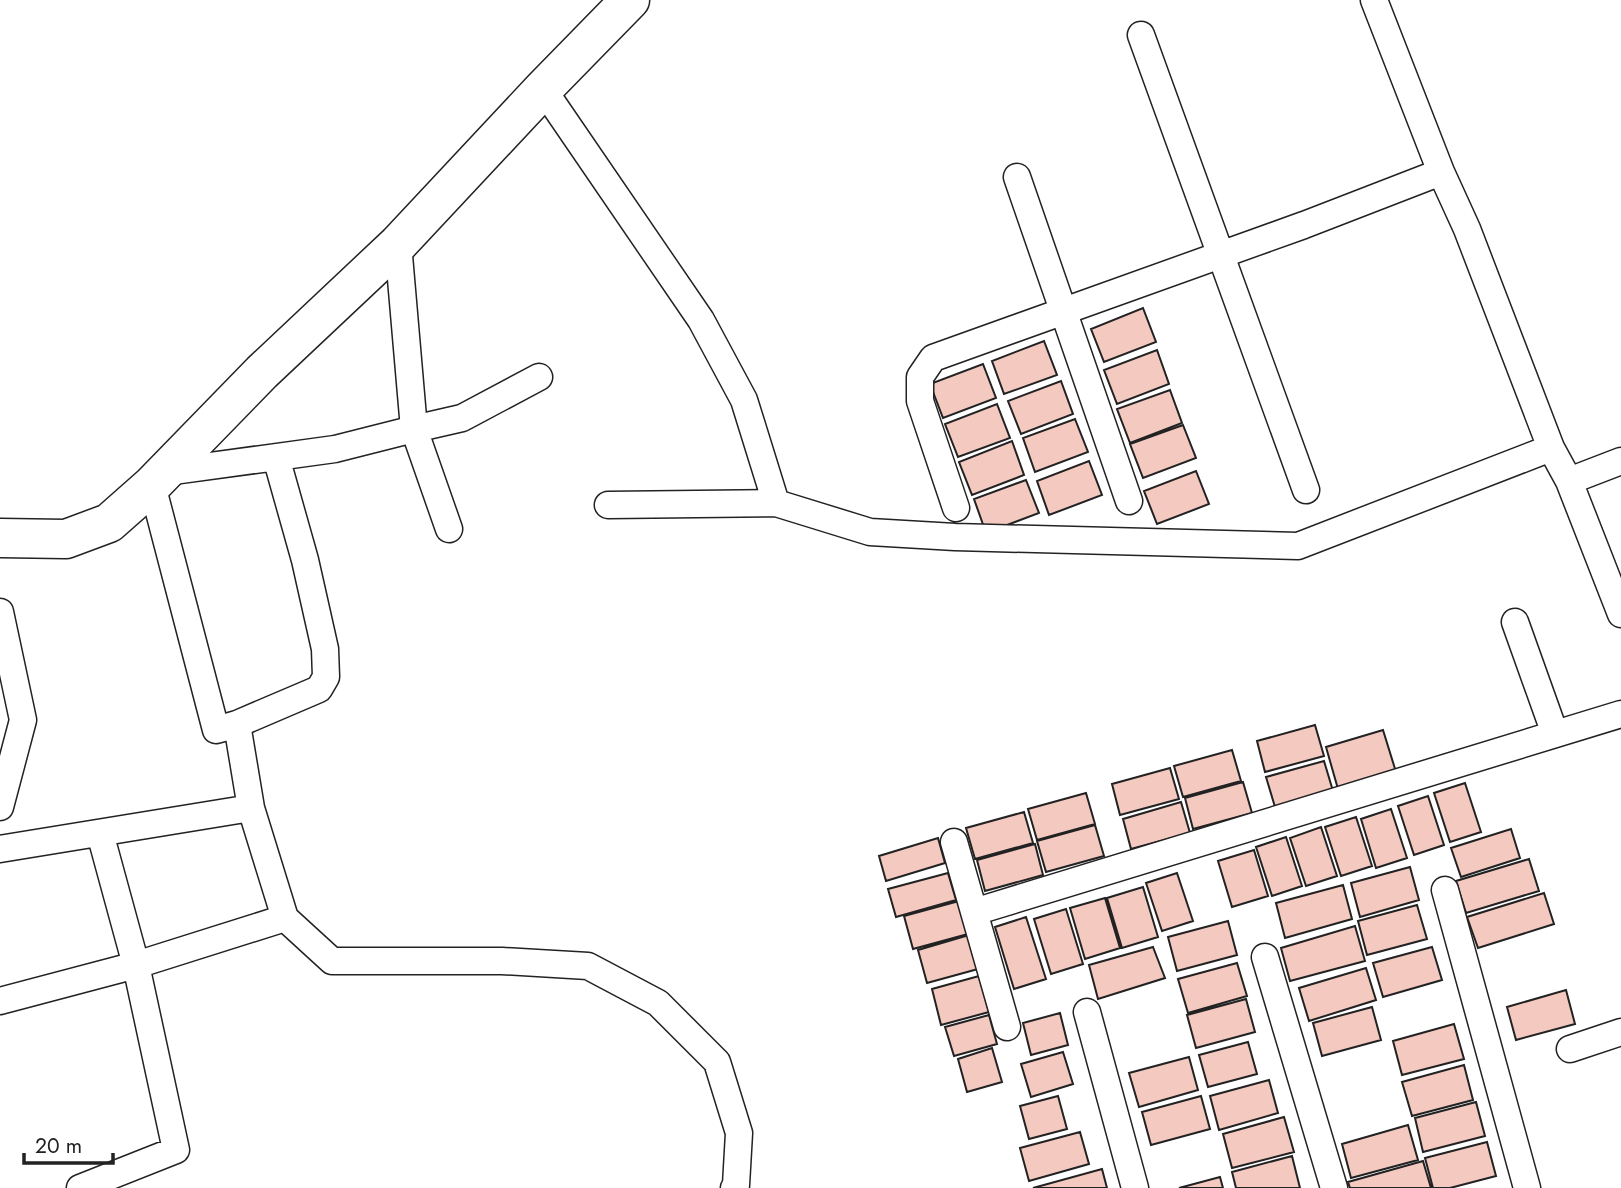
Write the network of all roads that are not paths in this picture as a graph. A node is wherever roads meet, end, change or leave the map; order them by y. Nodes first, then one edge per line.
1 (630, 0) edge
2 (1374, 0) edge
3 (1141, 35) dead end
4 (543, 89) junction
5 (1441, 172) junction
6 (1017, 177) dead end
7 (398, 244) junction
8 (1219, 255) junction
9 (1062, 312) junction
10 (540, 377) dead end
11 (414, 429) junction
12 (1551, 449) junction
13 (276, 457) junction
14 (1621, 461) edge
15 (159, 479) junction
16 (1569, 481) junction
17 (1306, 490) dead end
18 (1129, 501) dead end
19 (776, 503) junction
20 (608, 505) dead end
21 (956, 508) dead end
22 (449, 529) dead end
23 (0, 538) edge
24 (0, 612) edge
25 (1621, 614) edge
26 (1515, 622) dead end
27 (1621, 715) edge
28 (237, 724) junction
29 (1555, 734) junction
30 (0, 807) edge
31 (251, 808) junction
32 (100, 833) junction
33 (954, 842) dead end
34 (0, 849) edge
35 (1445, 890) dead end
36 (974, 912) junction
37 (285, 918) junction
38 (1265, 957) dead end
39 (136, 965) junction
40 (0, 1000) edge
41 (1087, 1012) dead end
42 (1007, 1027) dead end
43 (1621, 1032) edge
44 (1570, 1049) dead end
45 (80, 1188) edge
46 (734, 1188) edge
47 (1135, 1188) edge
48 (1334, 1188) edge
49 (1527, 1188) edge

1 - 4 street
2 - 5 street
3 - 8 street
4 - 7 street
4 - 19 street
5 - 8 street
5 - 12 street
6 - 9 street
7 - 11 street
7 - 15 street
8 - 9 street
8 - 17 street
9 - 18 street
9 - 21 street
10 - 11 street
11 - 13 street
11 - 22 street
12 - 16 street
12 - 19 street
13 - 15 street
13 - 28 street
14 - 16 street
15 - 23 street
15 - 28 street
16 - 25 street
19 - 20 street
24 - 30 street
26 - 29 street
27 - 29 street
28 - 31 street
29 - 36 street
31 - 32 street
31 - 37 street
32 - 34 street
32 - 39 street
33 - 36 street
35 - 49 street
36 - 42 street
37 - 39 street
37 - 46 street
38 - 48 street
39 - 40 street
39 - 45 street
41 - 47 street
43 - 44 street

